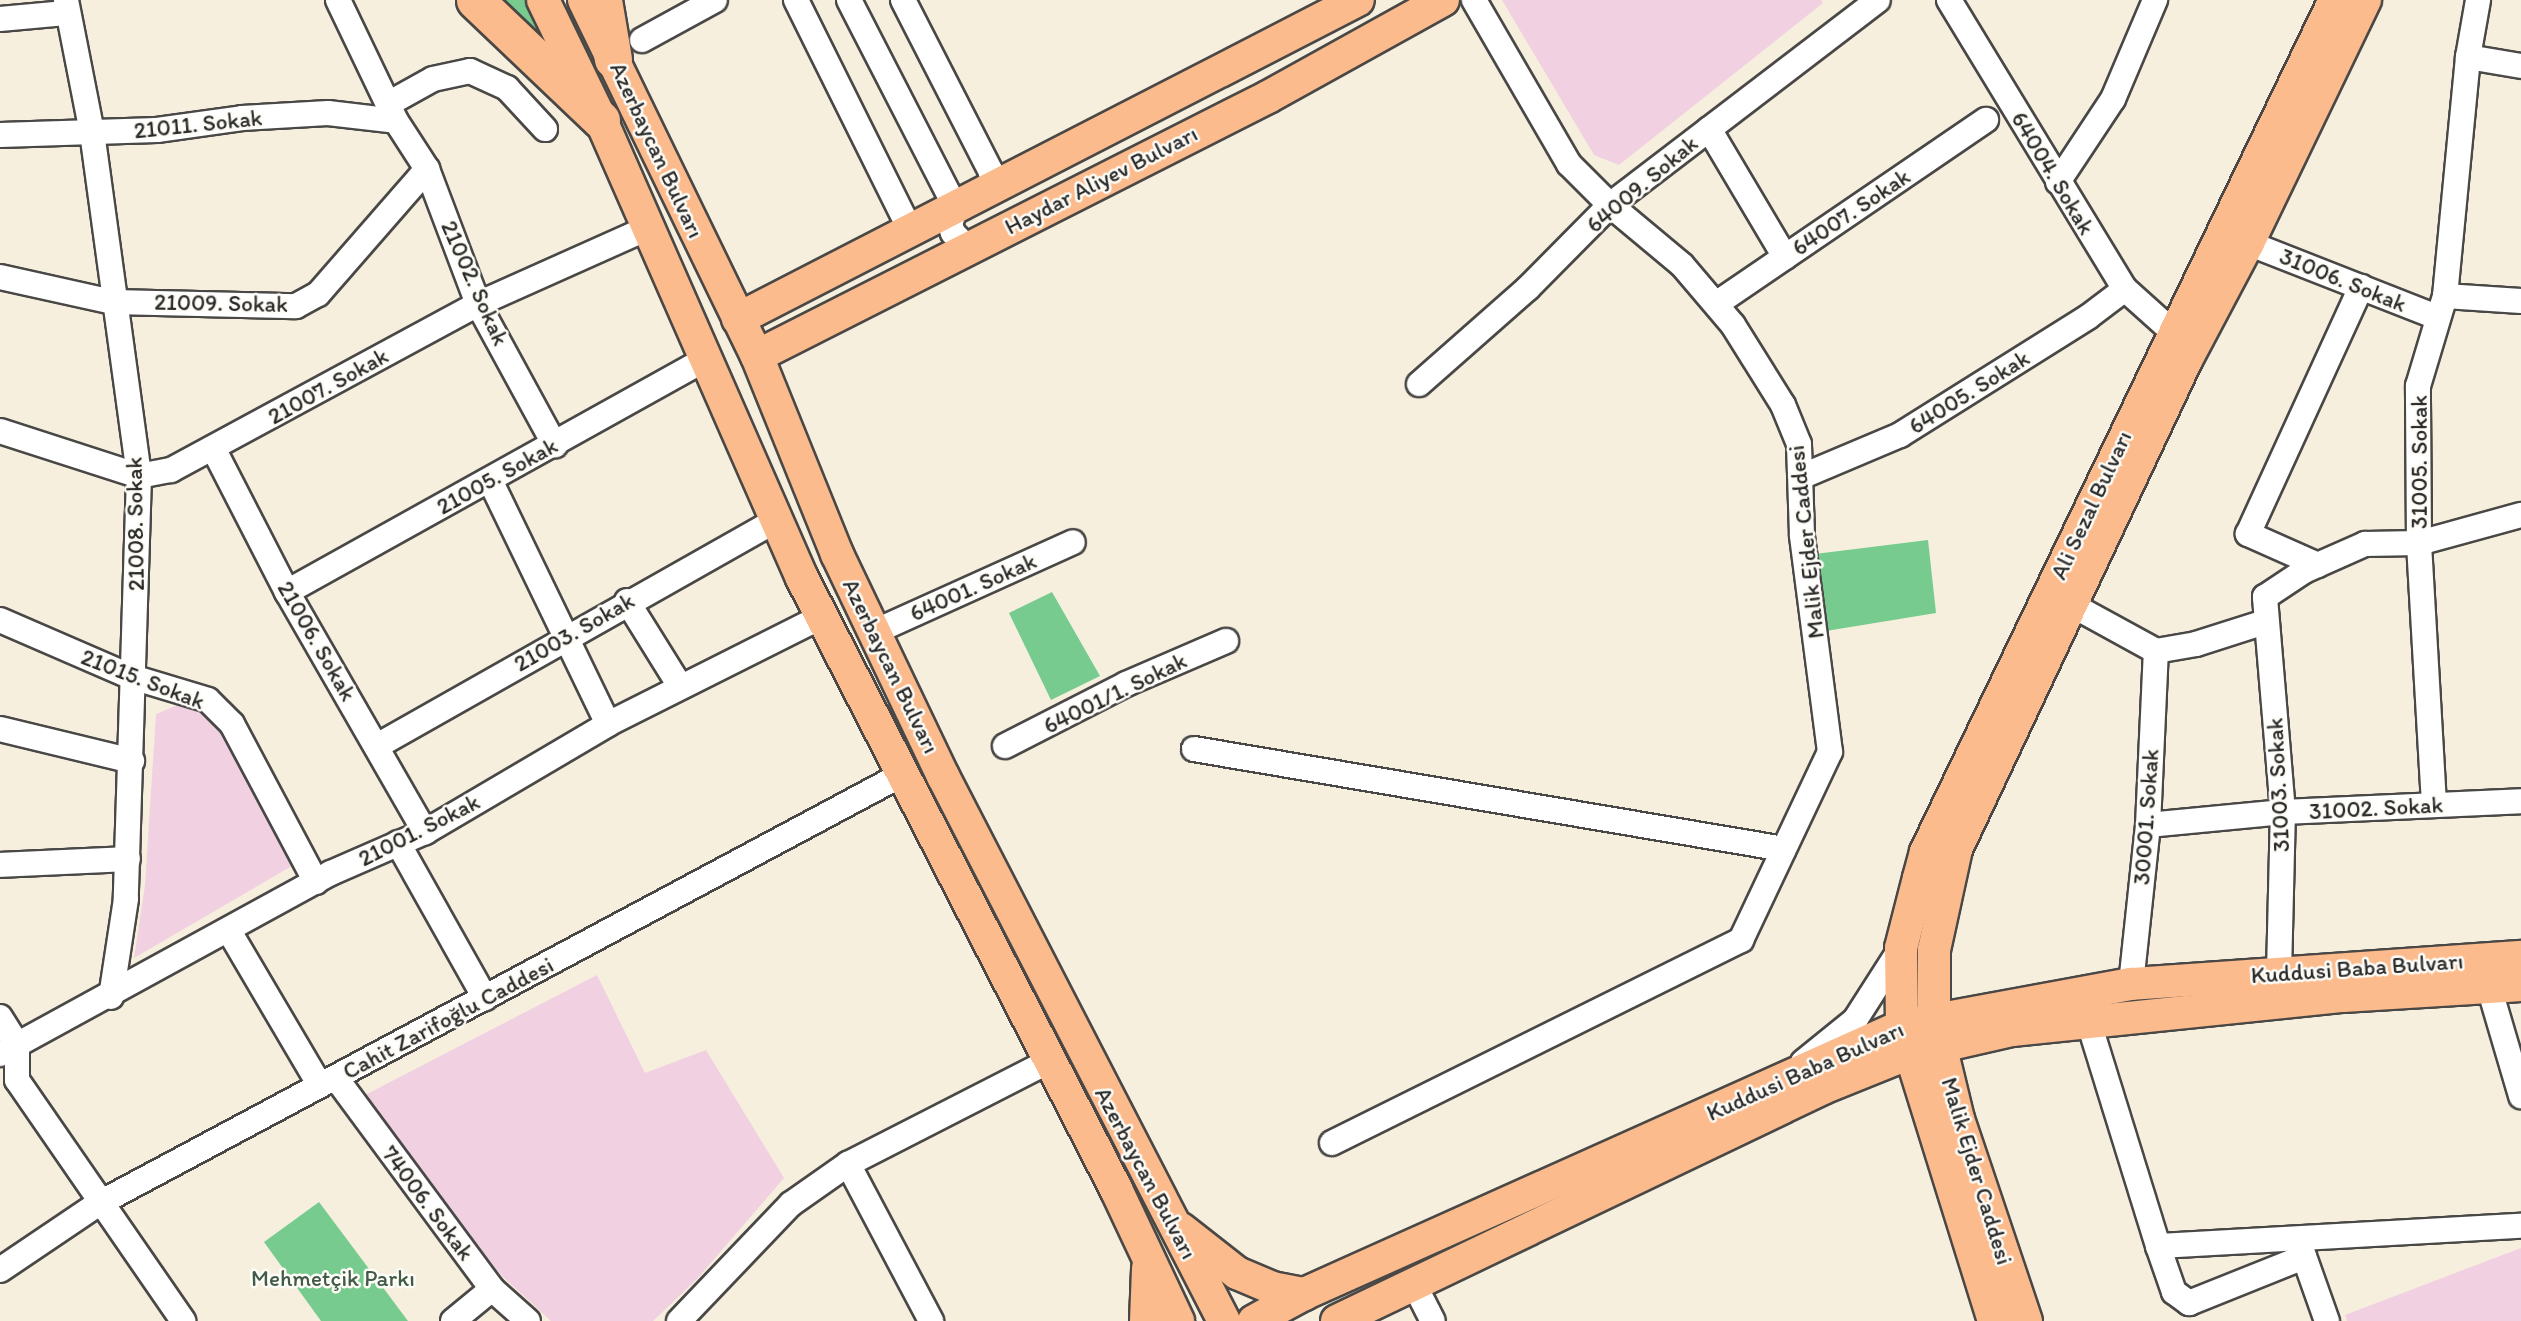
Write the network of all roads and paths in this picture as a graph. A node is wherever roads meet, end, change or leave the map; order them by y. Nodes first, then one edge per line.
1 (338, 0) edge
2 (475, 0) edge
3 (543, 0) edge
4 (584, 0) edge
5 (603, 0) edge
6 (716, 0) edge
7 (796, 0) edge
8 (849, 0) edge
9 (903, 0) edge
10 (1357, 0) edge
11 (1443, 0) edge
12 (1474, 0) edge
13 (1878, 0) edge
14 (1949, 0) edge
15 (2155, 0) edge
16 (2335, 0) edge
17 (2365, 0) edge
18 (2478, 0) edge
19 (66, 7) edge
20 (0, 19) edge
21 (628, 49) junction
22 (2468, 57) junction
23 (2521, 66) edge
24 (392, 112) junction
25 (601, 120) junction
26 (1986, 120) dead end
27 (545, 129) dead end
28 (1709, 129) junction
29 (92, 132) junction
30 (0, 135) edge
31 (427, 169) junction
32 (2058, 183) junction
33 (993, 188) junction
34 (1610, 205) junction
35 (956, 208) junction
36 (648, 228) junction
37 (911, 232) junction
38 (2248, 243) junction
39 (967, 247) junction
40 (1785, 257) junction
41 (0, 277) edge
42 (2361, 287) junction
43 (2124, 289) junction
44 (2521, 301) edge
45 (113, 302) junction
46 (478, 304) junction
47 (1716, 304) junction
48 (2441, 306) junction
49 (737, 319) junction
50 (2174, 332) junction
51 (757, 356) junction
52 (706, 359) junction
53 (1419, 384) dead end
54 (0, 431) edge
55 (555, 445) junction
56 (213, 448) junction
57 (139, 475) junction
58 (1802, 476) junction
59 (490, 480) junction
60 (2521, 515) edge
61 (774, 521) junction
62 (1073, 542) dead end
63 (2419, 543) junction
64 (2318, 565) junction
65 (287, 592) junction
66 (627, 601) junction
67 (2072, 605) junction
68 (821, 617) junction
69 (0, 620) edge
70 (2265, 622) junction
71 (874, 632) junction
72 (568, 635) junction
73 (1226, 641) dead end
74 (2156, 651) junction
75 (132, 677) junction
76 (680, 687) junction
77 (608, 724) junction
78 (0, 729) edge
79 (377, 746) junction
80 (1005, 746) dead end
81 (1194, 749) dead end
82 (132, 761) junction
83 (901, 775) junction
84 (2521, 801) edge
85 (2434, 804) junction
86 (2283, 812) junction
87 (2148, 825) junction
88 (425, 832) junction
89 (398, 843) junction
90 (1784, 849) junction
91 (128, 859) junction
92 (0, 865) edge
93 (316, 882) junction
94 (229, 931) junction
95 (1902, 948) junction
96 (2521, 957) edge
97 (2279, 973) junction
98 (2131, 984) junction
99 (2521, 985) edge
100 (2489, 986) junction
101 (111, 997) junction
102 (485, 998) junction
103 (0, 1017) edge
104 (2089, 1023) junction
105 (1937, 1033) junction
106 (1904, 1040) junction
107 (9, 1049) edge
108 (1049, 1061) junction
109 (1784, 1078) junction
110 (327, 1081) junction
111 (2521, 1096) edge
112 (1332, 1143) dead end
113 (848, 1164) junction
114 (98, 1204) junction
115 (1172, 1221) junction
116 (2521, 1226) edge
117 (2158, 1246) junction
118 (2301, 1248) junction
119 (1147, 1256) junction
120 (0, 1270) edge
121 (1415, 1286) junction
122 (492, 1289) junction
123 (1304, 1294) junction
124 (183, 1321) edge
125 (453, 1321) edge
126 (528, 1321) edge
127 (679, 1321) edge
128 (931, 1321) edge
129 (1146, 1321) edge
130 (1178, 1321) edge
131 (1224, 1321) edge
132 (1254, 1321) edge
133 (1337, 1321) edge
134 (1433, 1321) edge
135 (1993, 1321) edge
136 (2026, 1321) edge
137 (2327, 1321) edge

1 - 24 street, 21002. Sokak
2 - 25 highway
3 - 25 main road
4 - 21 main road, Azerbaycan Bulvarı
5 - 21 highway
6 - 21 street
7 - 37 street
8 - 35 street
9 - 33 street
10 - 33 main road, Haydar Aliyev Bulvarı
11 - 39 main road, Haydar Aliyev Bulvarı
12 - 34 street, Malik Ejder Caddesi
13 - 28 street, 64009. Sokak
14 - 32 street, 64004. Sokak
15 - 32 street
16 - 50 main road, Ali Sezal Bulvarı
17 - 38 main road, Ali Sezal Bulvarı
18 - 22 street, 31005. Sokak
19 - 20 street
19 - 29 street, 21008. Sokak
21 - 49 main road, Azerbaycan Bulvarı
22 - 23 street
22 - 48 street, 31005. Sokak
24 - 27 street
24 - 29 street, 21011. Sokak
24 - 31 street, 21002. Sokak
25 - 36 main road
26 - 40 street, 64007. Sokak
28 - 34 street, 64009. Sokak
28 - 40 street
29 - 30 street, 21011. Sokak
29 - 45 street, 21008. Sokak
31 - 45 street, 21009. Sokak
31 - 46 street, 21002. Sokak
32 - 43 street, 64004. Sokak
33 - 35 main road, Haydar Aliyev Bulvarı
34 - 47 street, Malik Ejder Caddesi
34 - 53 street, 64009. Sokak
35 - 37 main road, Haydar Aliyev Bulvarı
35 - 39 street
36 - 46 street, 21007. Sokak
36 - 52 main road
37 - 49 main road, Haydar Aliyev Bulvarı
38 - 42 street, 31006. Sokak
38 - 67 main road, Ali Sezal Bulvarı
39 - 51 main road, Haydar Aliyev Bulvarı
40 - 47 street, 64007. Sokak
41 - 45 street, 21009. Sokak
42 - 48 street, 31006. Sokak
42 - 64 street
43 - 50 street, 64004. Sokak
43 - 58 street, 64005. Sokak
44 - 48 street, 31006. Sokak
45 - 57 street, 21008. Sokak
46 - 55 street, 21002. Sokak
46 - 56 street, 21007. Sokak
47 - 58 street, Malik Ejder Caddesi
48 - 63 street, 31005. Sokak
49 - 51 main road, Azerbaycan Bulvarı
50 - 95 main road, Ali Sezal Bulvarı
51 - 71 main road, Azerbaycan Bulvarı
52 - 55 street, 21005. Sokak
52 - 61 main road
54 - 57 street, 21007. Sokak
55 - 59 street, 21005. Sokak
56 - 57 street, 21007. Sokak
56 - 65 street, 21006. Sokak
57 - 75 street, 21008. Sokak
58 - 90 street, Malik Ejder Caddesi
59 - 65 street, 21005. Sokak
59 - 72 street
60 - 63 street
61 - 66 street, 21003. Sokak
61 - 68 main road
62 - 71 street, 64001. Sokak
63 - 64 street
63 - 85 street, 31005. Sokak
64 - 70 street, 31003. Sokak
65 - 79 street, 21006. Sokak
66 - 72 street, 21003. Sokak
66 - 76 street
67 - 74 street
67 - 105 main road, Ali Sezal Bulvarı
68 - 76 street, 21001. Sokak
68 - 83 main road
69 - 75 street, 21015. Sokak
70 - 74 street
70 - 86 street, 31003. Sokak
71 - 115 main road, Azerbaycan Bulvarı
72 - 77 street
72 - 79 street, 21003. Sokak
73 - 80 street, 64001/1. Sokak
74 - 87 street, 30001. Sokak
75 - 82 street, 21008. Sokak
75 - 93 street, 21015. Sokak
76 - 77 street, 21001. Sokak
77 - 88 street, 21001. Sokak
78 - 82 street
79 - 88 street, 21006. Sokak
81 - 90 street
82 - 91 street, 21008. Sokak
83 - 102 street, Cahit Zarifoğlu Caddesi
83 - 108 main road
84 - 85 street, 31002. Sokak
85 - 86 street, 31002. Sokak
86 - 87 street, 31002. Sokak
86 - 97 street, 31003. Sokak
87 - 98 street, 30001. Sokak
88 - 89 street, 21001. Sokak
89 - 93 street, 21001. Sokak
89 - 102 street
90 - 112 street, Malik Ejder Caddesi
91 - 92 street
91 - 101 street, 21008. Sokak
93 - 94 street, 21001. Sokak
94 - 101 street, 21001. Sokak
94 - 110 street, 74006. Sokak
95 - 106 main road, Ali Sezal Bulvarı
95 - 109 street
96 - 97 main road, Kuddusi Baba Bulvarı
97 - 98 main road, Kuddusi Baba Bulvarı
98 - 105 main road, Kuddusi Baba Bulvarı
99 - 100 main road, Kuddusi Baba Bulvarı
100 - 104 main road, Kuddusi Baba Bulvarı
100 - 111 street
101 - 107 street, 21001. Sokak
102 - 110 street, Cahit Zarifoğlu Caddesi
103 - 107 street
104 - 105 main road, Kuddusi Baba Bulvarı
104 - 117 street
105 - 106 main road, Kuddusi Baba Bulvarı
105 - 136 main road, Malik Ejder Caddesi
106 - 109 main road, Kuddusi Baba Bulvarı
106 - 121 main road, Kuddusi Baba Bulvarı
106 - 135 main road, Malik Ejder Caddesi
107 - 114 street
108 - 113 street
108 - 119 main road
109 - 123 main road, Kuddusi Baba Bulvarı
110 - 114 street, Cahit Zarifoğlu Caddesi
110 - 122 street, 74006. Sokak
113 - 127 street
113 - 128 street
114 - 120 street, Cahit Zarifoğlu Caddesi
114 - 124 street
115 - 123 main road
115 - 131 main road, Azerbaycan Bulvarı
116 - 118 street
117 - 118 street
117 - 118 street
118 - 137 street
119 - 129 main road
119 - 130 main road
121 - 133 main road, Kuddusi Baba Bulvarı
121 - 134 street
122 - 125 street
122 - 126 street, 74006. Sokak
123 - 132 main road, Kuddusi Baba Bulvarı

